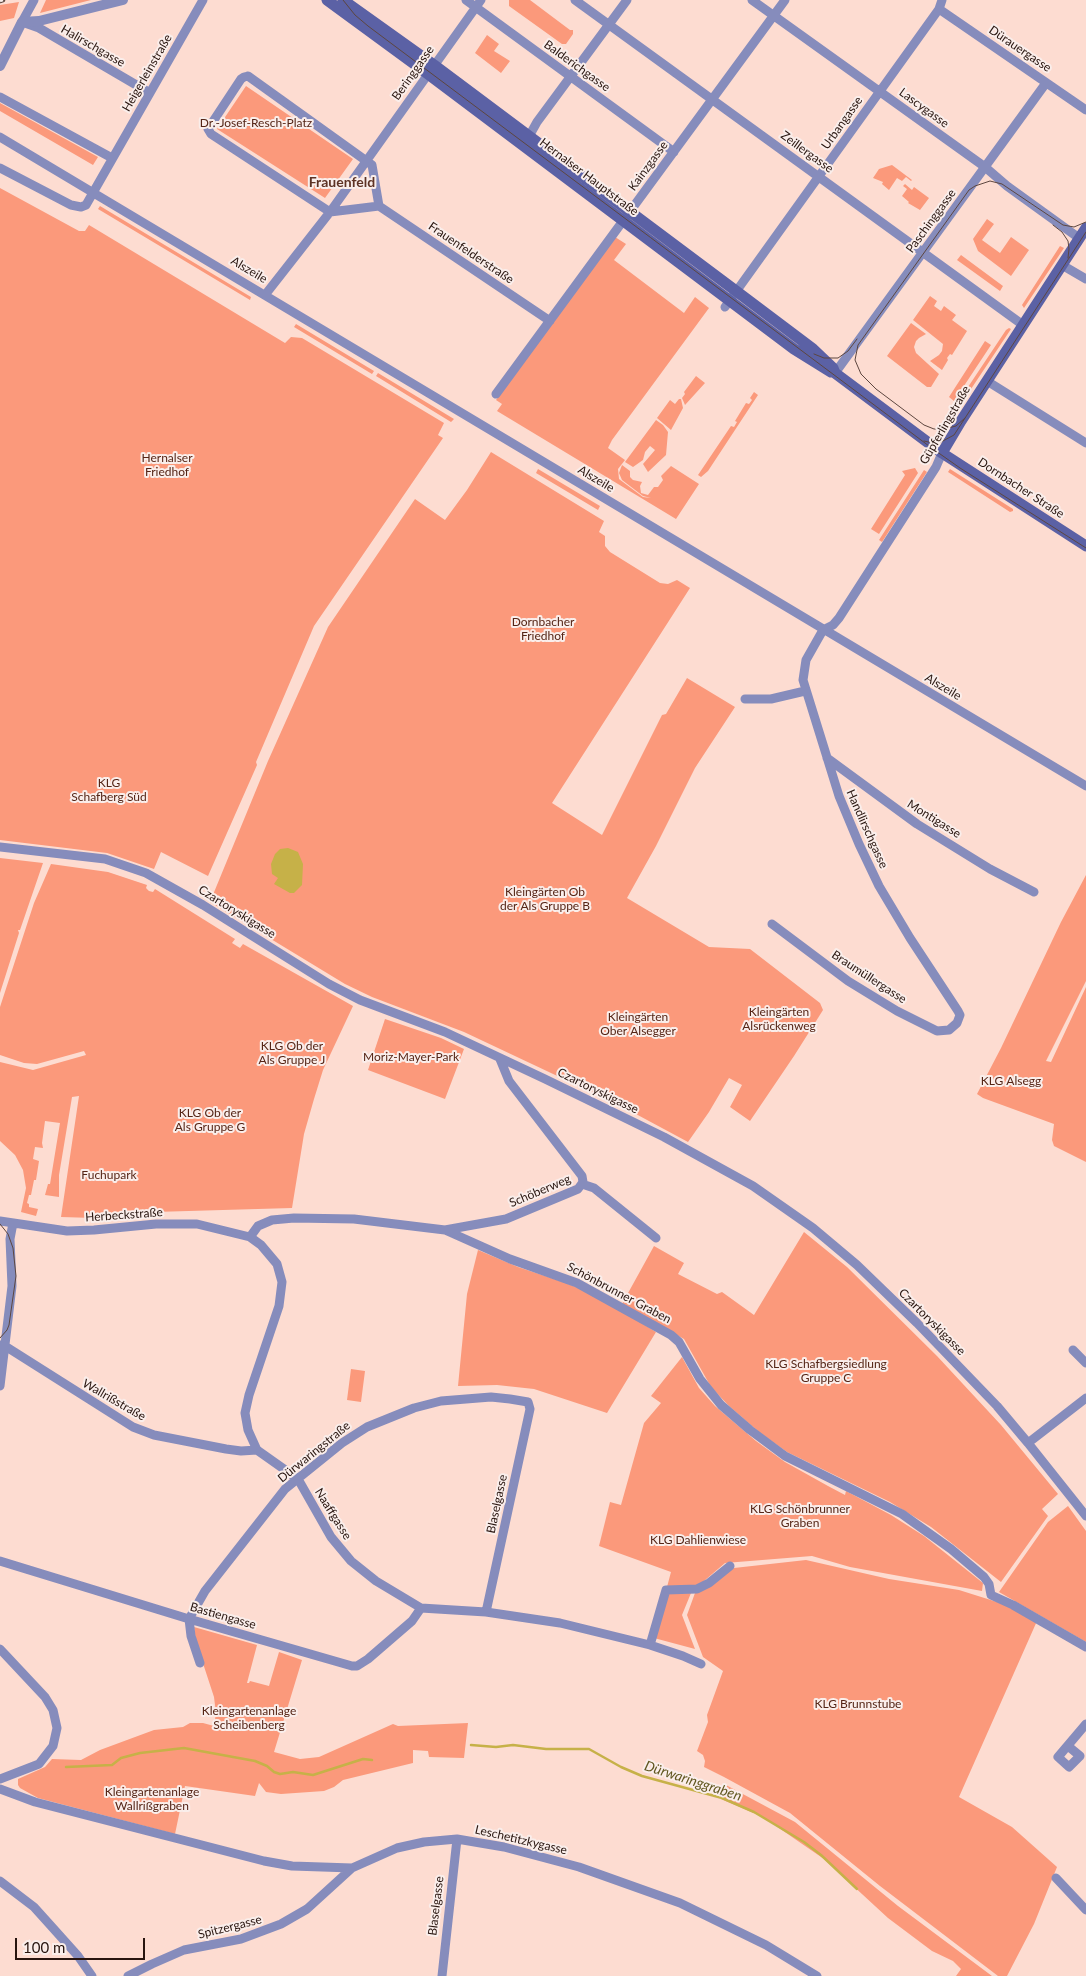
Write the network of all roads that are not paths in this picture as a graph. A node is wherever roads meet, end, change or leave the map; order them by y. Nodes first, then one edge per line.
1 (34, 0) edge
2 (123, 0) edge
3 (203, 0) edge
4 (466, 0) edge
5 (575, 0) edge
6 (627, 0) edge
7 (752, 0) edge
8 (785, 0) edge
9 (335, 1) edge
10 (478, 4) edge
11 (941, 4) edge
12 (774, 16) junction
13 (22, 22) junction
14 (609, 24) junction
15 (434, 65) junction
16 (0, 66) edge
17 (570, 77) junction
18 (1046, 83) junction
19 (880, 92) junction
20 (150, 93) junction
21 (0, 97) edge
22 (712, 100) junction
23 (1086, 110) edge
24 (528, 136) junction
25 (0, 137) edge
26 (674, 152) junction
27 (112, 158) junction
28 (366, 160) junction
29 (0, 168) edge
30 (985, 168) junction
31 (819, 177) junction
32 (94, 192) junction
33 (379, 206) junction
34 (330, 212) junction
35 (624, 220) junction
36 (1086, 228) edge
37 (1080, 238) junction
38 (924, 252) junction
39 (1062, 265) junction
40 (1086, 279) edge
41 (265, 295) junction
42 (730, 299) junction
43 (550, 320) junction
44 (1023, 325) junction
45 (835, 373) junction
46 (987, 380) junction
47 (496, 394) dead end
48 (1086, 443) edge
49 (942, 453) junction
50 (1086, 546) edge
51 (823, 630) junction
52 (805, 691) junction
53 (745, 698) dead end
54 (826, 758) junction
55 (1086, 786) edge
56 (0, 847) edge
57 (1034, 892) dead end
58 (772, 924) dead end
59 (957, 1023) joint
60 (500, 1059) junction
61 (582, 1184) junction
62 (0, 1221) edge
63 (13, 1223) junction
64 (445, 1230) junction
65 (250, 1237) junction
66 (656, 1238) dead end
67 (2, 1346) edge
68 (1073, 1350) dead end
69 (1086, 1363) edge
70 (0, 1386) edge
71 (1086, 1398) edge
72 (528, 1402) joint
73 (1028, 1442) junction
74 (257, 1450) junction
75 (298, 1479) junction
76 (1086, 1516) edge
77 (0, 1561) edge
78 (730, 1566) dead end
79 (421, 1608) junction
80 (486, 1612) junction
81 (189, 1619) junction
82 (650, 1645) junction
83 (1086, 1647) edge
84 (0, 1649) edge
85 (200, 1663) dead end
86 (700, 1664) dead end
87 (1086, 1724) edge
88 (1068, 1746) dead end
89 (0, 1779) edge
90 (0, 1789) edge
91 (458, 1839) junction
92 (352, 1868) junction
93 (1056, 1878) dead end
94 (0, 1881) edge
95 (1086, 1910) edge
96 (92, 1976) edge
97 (128, 1976) edge
98 (442, 1976) edge
99 (817, 1976) edge

1 - 13 street
2 - 13 street
3 - 20 street, Heigerleinstraße
4 - 10 street, Balderichgasse
5 - 14 street, Zeillergasse
6 - 14 street
7 - 12 street, Lascygasse
8 - 12 street, Kainzgasse
9 - 15 main road, Hernalser Hauptstraße
10 - 15 street, Beringgasse
10 - 17 street, Balderichgasse
11 - 18 street, Dürauergasse
11 - 19 street, Urbangasse
12 - 19 street, Lascygasse
12 - 22 street, Kainzgasse
13 - 16 street
13 - 20 street, Halirschgasse
14 - 17 street
14 - 22 street, Zeillergasse
15 - 24 main road, Hernalser Hauptstraße
15 - 28 street, Beringgasse
17 - 24 street
17 - 26 street, Balderichgasse
18 - 23 street, Dürauergasse
18 - 30 street, Paschinggasse
19 - 30 street, Lascygasse
19 - 31 street, Urbangasse
20 - 27 street, Heigerleinstraße
21 - 27 street
22 - 26 street, Kainzgasse
22 - 31 street, Zeillergasse
24 - 35 main road, Hernalser Hauptstraße
25 - 32 street, Alszeile
26 - 35 street, Kainzgasse
27 - 32 street, Heigerleinstraße
28 - 33 street
28 - 34 street
28 - 34 street
29 - 32 street
30 - 37 street, Lascygasse
30 - 38 street, Paschinggasse
31 - 38 street, Zeillergasse
31 - 42 street, Urbangasse
32 - 41 street, Alszeile
33 - 34 street
33 - 43 street, Frauenfelderstraße
34 - 41 street
35 - 42 main road, Hernalser Hauptstraße
35 - 43 street, Kainzgasse
36 - 37 main road, Güpferlingstraße
37 - 39 main road, Güpferlingstraße
38 - 44 street, Zeillergasse
38 - 45 street, Paschinggasse
39 - 40 street
39 - 44 main road, Güpferlingstraße
41 - 51 street, Alszeile
42 - 45 main road, Hernalser Hauptstraße
43 - 47 street, Kainzgasse
44 - 46 main road, Güpferlingstraße
45 - 49 main road, Hernalser Hauptstraße
46 - 48 street
46 - 49 main road, Güpferlingstraße
49 - 50 main road, Dornbacher Straße
49 - 51 street, Güpferlingstraße
51 - 52 street, Handlirschgasse
51 - 55 street, Alszeile
52 - 53 street
52 - 54 street, Handlirschgasse
54 - 57 street, Montigasse
54 - 59 street, Handlirschgasse
56 - 60 street, Czartoryskigasse
58 - 59 street, Braumüllergasse
60 - 61 street, Schöberweg
60 - 73 street, Czartoryskigasse
61 - 64 street, Schöberweg
61 - 66 street
62 - 63 street, Herbeckstraße
63 - 65 street, Herbeckstraße
63 - 67 street
64 - 65 street, Schönbrunner Graben
64 - 83 street, Schönbrunner Graben
65 - 74 street
67 - 70 street
67 - 74 street, Wallrißstraße
68 - 69 street
71 - 73 street
72 - 75 street, Dürwaringstraße
72 - 80 street, Blaselgasse
73 - 76 street, Czartoryskigasse
74 - 75 street, Naaffgasse
75 - 79 street, Naaffgasse
75 - 81 street, Dürwaringstraße
77 - 81 street, Bastiengasse
78 - 82 street
79 - 80 street, Naaffgasse
79 - 81 street, Bastiengasse
80 - 82 street, Naaffgasse
81 - 85 street
82 - 86 street, Naaffgasse
84 - 89 street
87 - 88 street
90 - 92 street, Leschetitzkygasse
91 - 92 street, Leschetitzkygasse
91 - 98 street, Blaselgasse
91 - 99 street, Leschetitzkygasse
92 - 97 street, Spitzergasse
93 - 95 street
94 - 96 street

